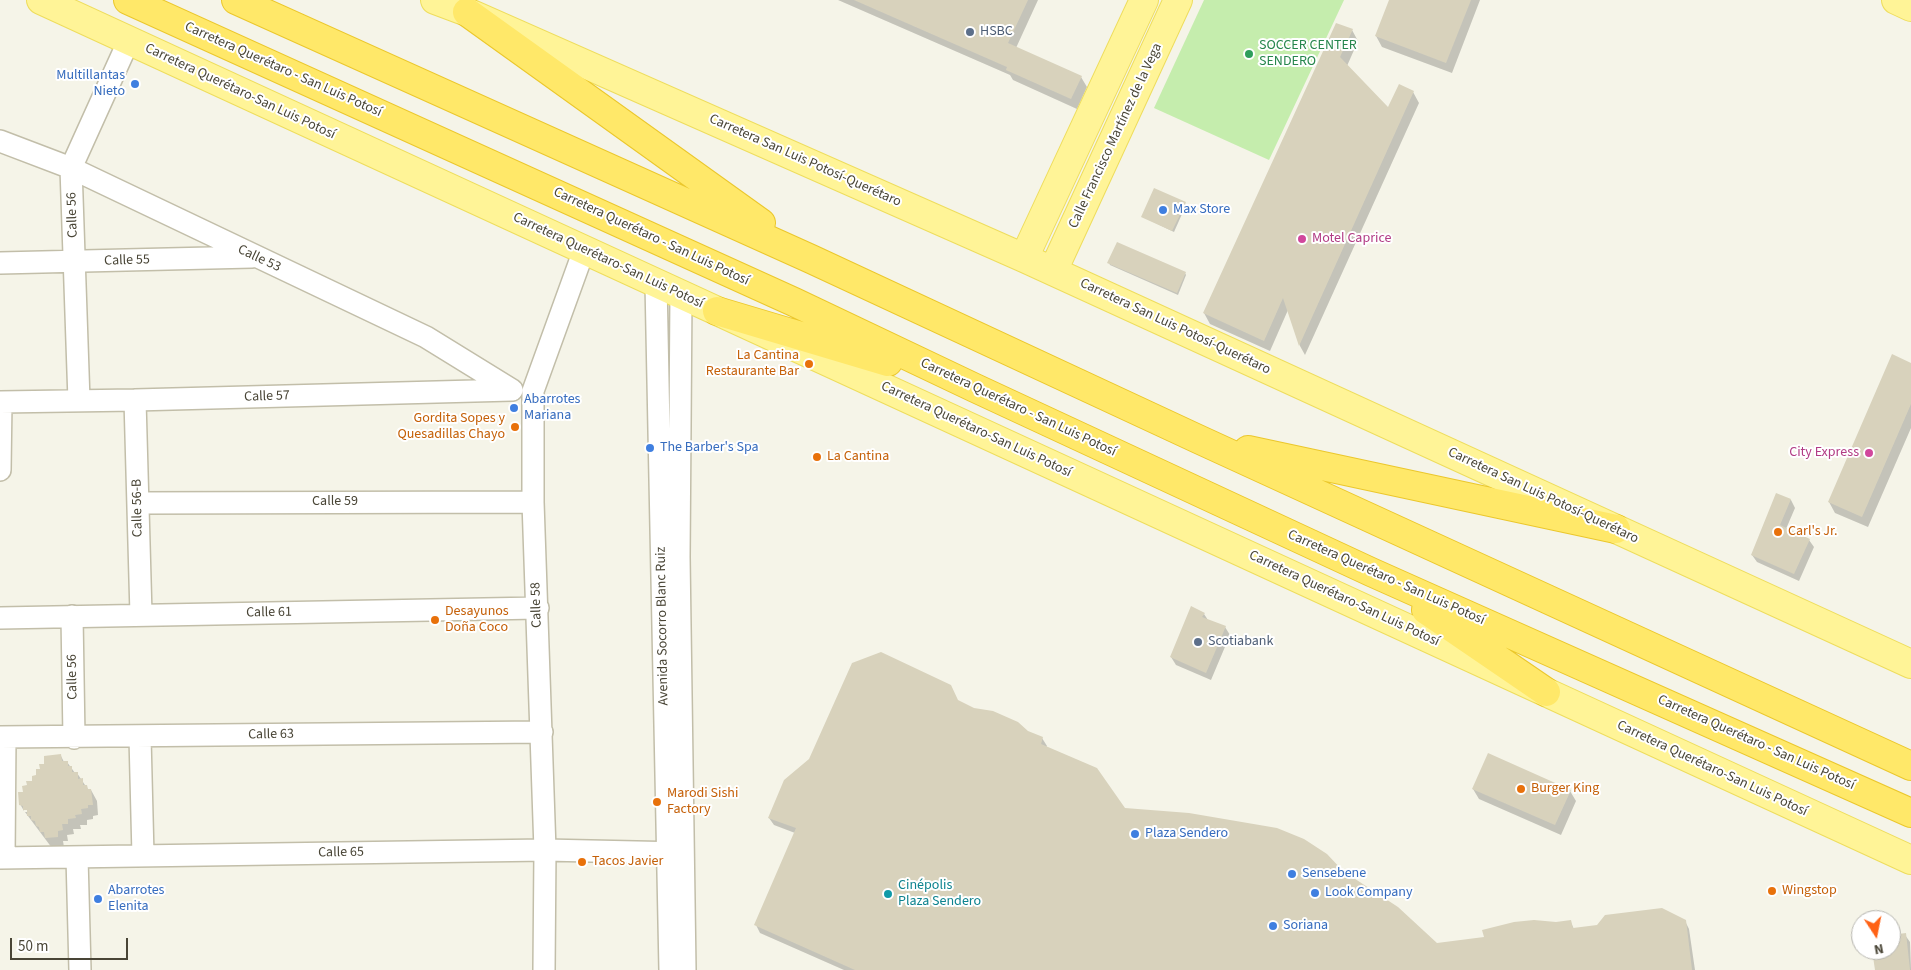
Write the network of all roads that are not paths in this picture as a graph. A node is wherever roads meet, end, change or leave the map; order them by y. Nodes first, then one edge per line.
1 (41, 0) edge
2 (128, 0) edge
3 (236, 0) edge
4 (434, 0) edge
5 (1144, 0) edge
6 (1178, 0) edge
7 (1896, 0) edge
8 (1911, 8) edge
9 (467, 12) junction
10 (129, 40) junction
11 (1094, 106) junction
12 (1124, 119) junction
13 (0, 141) edge
14 (71, 168) junction
15 (584, 250) junction
16 (255, 257) junction
17 (1024, 258) junction
18 (811, 259) junction
19 (74, 262) junction
20 (0, 263) edge
21 (1053, 271) junction
22 (656, 283) junction
23 (681, 294) junction
24 (717, 311) junction
25 (659, 366) junction
26 (680, 366) junction
27 (975, 388) junction
28 (523, 390) junction
29 (135, 400) junction
30 (79, 401) junction
31 (0, 402) edge
32 (1198, 439) junction
33 (0, 470) edge
34 (533, 502) junction
35 (138, 503) junction
36 (1616, 529) junction
37 (1371, 572) junction
38 (538, 608) junction
39 (141, 615) junction
40 (72, 616) junction
41 (0, 618) edge
42 (1911, 664) edge
43 (1546, 692) junction
44 (542, 732) junction
45 (2, 737) edge
46 (140, 737) junction
47 (74, 738) junction
48 (1908, 765) edge
49 (1905, 810) edge
50 (545, 850) junction
51 (675, 852) junction
52 (143, 856) junction
53 (77, 857) junction
54 (2, 858) edge
55 (1911, 860) edge
56 (80, 970) edge
57 (544, 970) edge
58 (670, 970) edge
59 (685, 970) edge

1 - 10 main road, Carretera Querétaro-San Luis Potosí
2 - 27 highway, Carretera Querétaro - San Luis Potosí
3 - 18 highway
4 - 9 main road, Carretera San Luis Potosí-Querétaro
5 - 11 main road
6 - 12 main road, Calle Francisco Martínez de la Vega
7 - 8 main road
9 - 17 main road, Carretera San Luis Potosí-Querétaro
9 - 18 highway
10 - 14 street, Calle 56
10 - 15 main road, Carretera Querétaro-San Luis Potosí
11 - 12 main road
11 - 17 main road
12 - 21 main road, Calle Francisco Martínez de la Vega
13 - 14 street, Calle 53
14 - 16 street, Calle 53
14 - 19 street, Calle 56
15 - 22 main road, Carretera Querétaro-San Luis Potosí
15 - 28 street, Calle 58
16 - 19 street, Calle 55
16 - 28 street, Calle 53
17 - 21 main road, Carretera San Luis Potosí-Querétaro
18 - 32 highway
19 - 20 street, Calle 55
19 - 30 street, Calle 56
21 - 36 main road, Carretera San Luis Potosí-Querétaro
22 - 23 main road, Carretera Querétaro-San Luis Potosí
22 - 25 street, Avenida Socorro Blanc Ruiz
23 - 24 main road, Carretera Querétaro-San Luis Potosí
23 - 26 street, Avenida Socorro Blanc Ruiz
24 - 27 highway
24 - 43 main road, Carretera Querétaro-San Luis Potosí
25 - 26 street
25 - 51 street, Avenida Socorro Blanc Ruiz
26 - 51 street, Avenida Socorro Blanc Ruiz
27 - 37 highway, Carretera Querétaro - San Luis Potosí
28 - 29 street, Calle 57
28 - 34 street, Calle 58
29 - 30 street, Calle 57
29 - 35 street, Calle 56-B
30 - 31 street, Calle 57
31 - 33 street
32 - 36 highway
32 - 48 highway
34 - 35 street, Calle 59
34 - 38 street, Calle 58
35 - 39 street, Calle 56-B
36 - 42 main road, Carretera San Luis Potosí-Querétaro
37 - 43 highway
37 - 49 highway, Carretera Querétaro - San Luis Potosí
38 - 39 street, Calle 61
38 - 44 street, Calle 58
39 - 40 street, Calle 61
40 - 41 street, Calle 61
40 - 47 street, Calle 56
43 - 55 main road, Carretera Querétaro-San Luis Potosí
44 - 46 street, Calle 63
44 - 50 street, Calle 58
45 - 47 street, Calle 63
45 - 54 street
46 - 47 street, Calle 63
46 - 52 street
50 - 51 street, Calle 65
50 - 52 street, Calle 65
50 - 57 street, Calle 58
51 - 58 street, Avenida Socorro Blanc Ruiz
51 - 59 street, Avenida Socorro Blanc Ruiz
52 - 53 street, Calle 65
53 - 54 street, Calle 65
53 - 56 street

